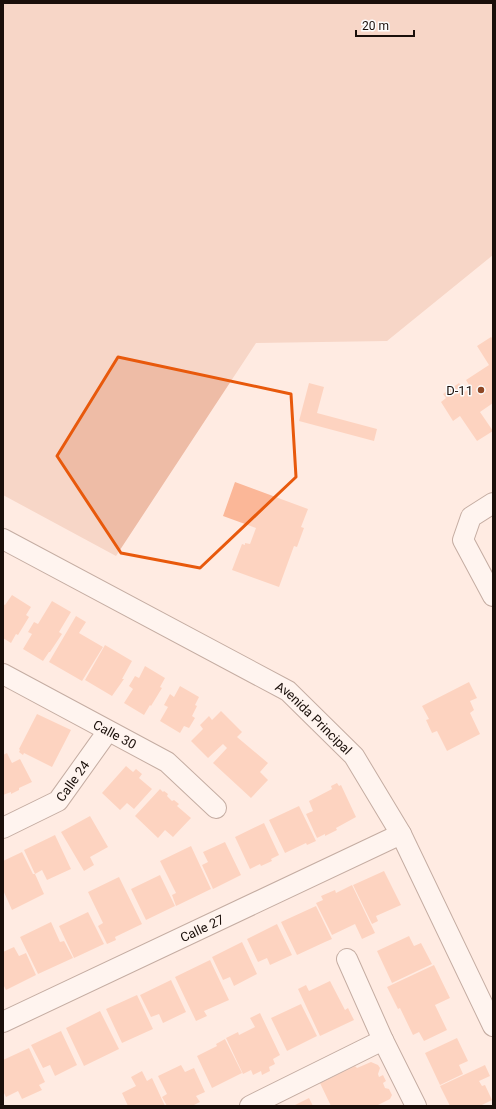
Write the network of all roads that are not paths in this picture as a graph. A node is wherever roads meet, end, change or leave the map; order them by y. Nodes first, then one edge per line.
1 (493, 503) edge
2 (3, 539) edge
3 (493, 596) edge
4 (3, 674) edge
5 (108, 731) junction
6 (216, 808) dead end
7 (3, 828) edge
8 (401, 834) junction
9 (347, 959) dead end
10 (3, 1022) edge
11 (493, 1026) edge
12 (383, 1040) junction
13 (250, 1106) edge
14 (416, 1106) edge

1 - 3 street
2 - 8 street, Avenida Principal
4 - 5 street, Calle 30
5 - 6 street, Calle 30
5 - 7 street, Calle 24
8 - 10 street, Calle 27
8 - 11 street, Avenida Principal
9 - 12 street
12 - 13 street
12 - 14 street

